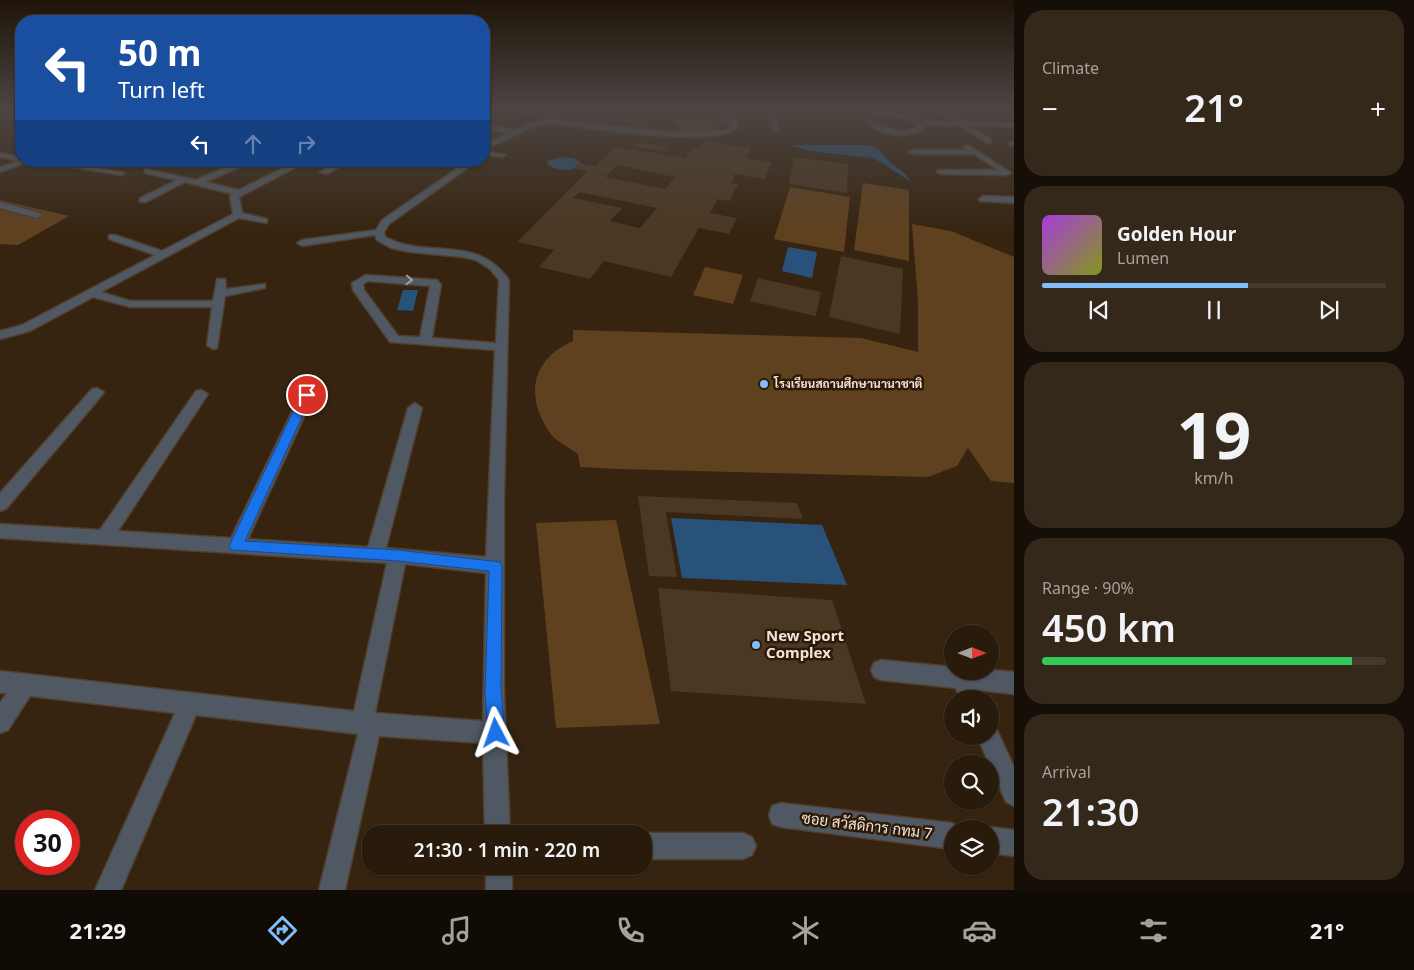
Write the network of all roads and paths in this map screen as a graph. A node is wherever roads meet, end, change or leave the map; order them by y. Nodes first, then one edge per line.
1 (12, 150) edge
2 (972, 150) edge
3 (490, 151) edge
4 (913, 152) dead end
5 (976, 152) junction
6 (505, 153) dead end
7 (0, 154) edge
8 (15, 158) edge
9 (15, 165) edge
10 (80, 167) edge
11 (232, 167) edge
12 (292, 167) edge
13 (334, 167) edge
14 (461, 167) edge
15 (0, 170) edge
16 (148, 171) dead end
17 (324, 172) dead end
18 (941, 172) dead end
19 (121, 173) dead end
20 (1010, 176) edge
21 (186, 179) junction
22 (198, 182) junction
23 (240, 193) junction
24 (0, 196) edge
25 (983, 199) dead end
26 (142, 200) dead end
27 (1014, 200) edge
28 (28, 203) dead end
29 (0, 205) edge
30 (37, 215) dead end
31 (238, 215) junction
32 (264, 221) dead end
33 (379, 232) junction
34 (112, 238) dead end
35 (302, 243) dead end
36 (163, 255) junction
37 (261, 286) dead end
38 (91, 293) junction
39 (220, 293) junction
40 (0, 335) edge
41 (426, 340) junction
42 (213, 345) dead end
43 (503, 347) junction
44 (97, 392) dead end
45 (201, 394) dead end
46 (307, 395) dead end
47 (415, 408) dead end
48 (0, 504) edge
49 (0, 531) edge
50 (104, 538) junction
51 (236, 546) junction
52 (375, 554) junction
53 (398, 556) junction
54 (496, 566) junction
55 (881, 670) dead end
56 (944, 676) edge
57 (983, 680) edge
58 (0, 682) edge
59 (1014, 683) edge
60 (25, 685) junction
61 (190, 704) junction
62 (0, 722) edge
63 (367, 724) junction
64 (496, 733) junction
65 (992, 745) edge
66 (1014, 794) edge
67 (781, 815) dead end
68 (498, 825) edge
69 (944, 835) edge
70 (999, 841) edge
71 (1014, 843) edge
72 (652, 846) edge
73 (743, 846) dead end
74 (499, 875) edge
75 (108, 890) edge
76 (332, 890) edge
77 (499, 890) edge

1 - 7 street
2 - 5 street
3 - 6 street
4 - 5 street
5 - 20 street
7 - 8 street
9 - 15 street
10 - 19 street
11 - 22 street
12 - 23 street
13 - 17 street
14 - 33 street
16 - 21 street
18 - 20 street
21 - 22 street
21 - 26 street
22 - 23 street
23 - 31 street
24 - 28 street
25 - 27 street
29 - 30 street
31 - 32 street
31 - 36 street
33 - 35 street
33 - 43 street
34 - 36 street
36 - 38 street
37 - 39 street
38 - 39 street
38 - 40 street
39 - 42 street
41 -> 41 street
41 - 43 street
43 - 54 street
44 - 48 street
45 - 50 street
46 - 51 street
47 - 52 street
49 - 50 street
50 - 51 street
51 - 52 street
52 - 53 street
53 - 54 street
53 - 63 street
54 - 64 street
55 - 56 street
57 - 59 street
58 - 60 street
60 - 61 street
60 - 62 street
61 - 63 street
61 - 75 street
63 - 64 street
63 - 76 street
64 - 68 street
65 - 66 street
67 - 69 street, ซอย สวัสดิการ กทม 7
70 - 71 street
72 - 73 street
74 - 77 street

